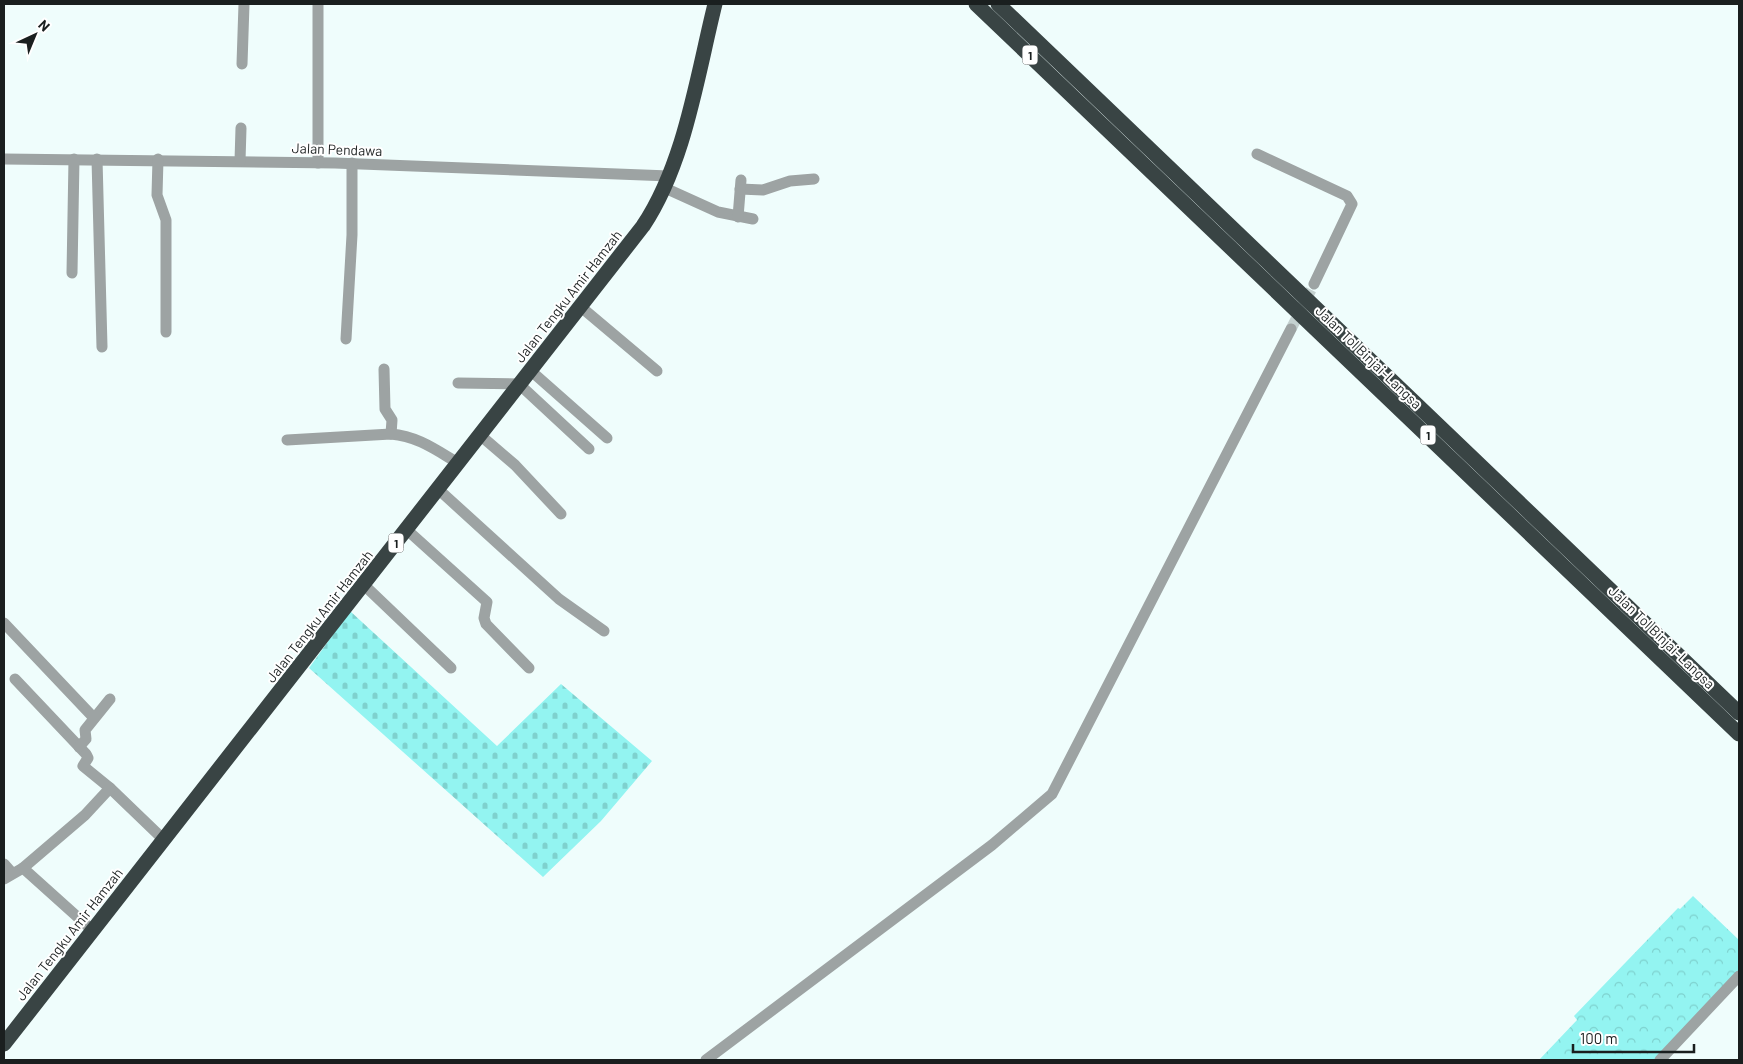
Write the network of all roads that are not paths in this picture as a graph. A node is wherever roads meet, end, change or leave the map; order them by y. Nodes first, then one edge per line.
1 (244, 4) edge
2 (318, 4) edge
3 (715, 4) edge
4 (976, 4) edge
5 (998, 4) edge
6 (242, 64) dead end
7 (1090, 102) junction
8 (240, 128) dead end
9 (1122, 132) junction
10 (1257, 154) dead end
11 (4, 159) edge
12 (74, 159) junction
13 (158, 159) junction
14 (97, 160) junction
15 (240, 162) junction
16 (318, 163) junction
17 (352, 164) junction
18 (814, 179) dead end
19 (667, 182) junction
20 (738, 217) junction
21 (753, 219) dead end
22 (72, 273) dead end
23 (1314, 284) tunnel mouth
24 (581, 307) junction
25 (1291, 329) tunnel mouth
26 (166, 332) dead end
27 (346, 339) dead end
28 (102, 347) dead end
29 (384, 368) dead end
30 (530, 370) junction
31 (657, 371) dead end
32 (458, 383) dead end
33 (518, 384) junction
34 (392, 434) junction
35 (480, 435) junction
36 (607, 438) dead end
37 (287, 440) dead end
38 (589, 449) dead end
39 (458, 463) junction
40 (438, 489) junction
41 (561, 514) dead end
42 (406, 529) junction
43 (363, 584) junction
44 (4, 624) edge
45 (604, 631) dead end
46 (451, 668) dead end
47 (529, 668) dead end
48 (15, 679) dead end
49 (110, 699) dead end
50 (1739, 714) edge
51 (94, 718) junction
52 (1739, 734) edge
53 (79, 747) junction
54 (110, 788) junction
55 (164, 839) junction
56 (4, 864) edge
57 (13, 873) edge
58 (92, 930) junction
59 (1739, 976) edge
60 (4, 1044) edge
61 (706, 1060) edge
62 (1660, 1060) edge

1 - 6 street
2 - 16 street
3 - 19 highway, Jalan Tengku Amir Hamzah / 1
4 - 7 highway, Jalan Tol Binjai–Langsa / 1
5 - 7 highway, Jalan Tol Binjai–Langsa / 1
7 - 9 highway, Jalan Tol Binjai–Langsa / 1
8 - 15 street
9 - 50 highway, Jalan Tol Binjai–Langsa / 1
9 - 52 highway, Jalan Tol Binjai–Langsa / 1
10 - 23 street
11 - 12 street, Jalan Pendawa
12 - 14 street, Jalan Pendawa
12 - 22 street
13 - 14 street, Jalan Pendawa
13 - 15 street, Jalan Pendawa
13 - 26 street
14 - 28 street
15 - 16 street, Jalan Pendawa
16 - 17 street, Jalan Pendawa
17 - 19 street, Jalan Pendawa
17 - 27 street
18 - 20 street
19 - 20 street
19 - 24 highway, Jalan Tengku Amir Hamzah / 1
20 - 21 street
24 - 30 highway, Jalan Tengku Amir Hamzah / 1
24 - 31 street
25 - 61 street
29 - 34 street
30 - 33 highway, Jalan Tengku Amir Hamzah / 1
30 - 36 street
32 - 33 street
33 - 35 highway, Jalan Tengku Amir Hamzah / 1
33 - 38 street
34 - 37 street
34 - 39 street
35 - 39 highway, Jalan Tengku Amir Hamzah / 1
35 - 41 street
39 - 40 highway, Jalan Tengku Amir Hamzah / 1
40 - 42 highway, Jalan Tengku Amir Hamzah / 1
40 - 45 street
42 - 43 highway, Jalan Tengku Amir Hamzah / 1
42 - 47 street
43 - 46 street
43 - 55 highway, Jalan Tengku Amir Hamzah / 1
44 - 51 street
48 - 53 street
49 - 51 street
51 - 53 street
53 - 54 street
54 - 55 street
54 - 57 street
55 - 58 highway, Jalan Tengku Amir Hamzah / 1
56 - 57 street
57 - 58 street
58 - 60 highway, Jalan Tengku Amir Hamzah / 1
59 - 62 street

